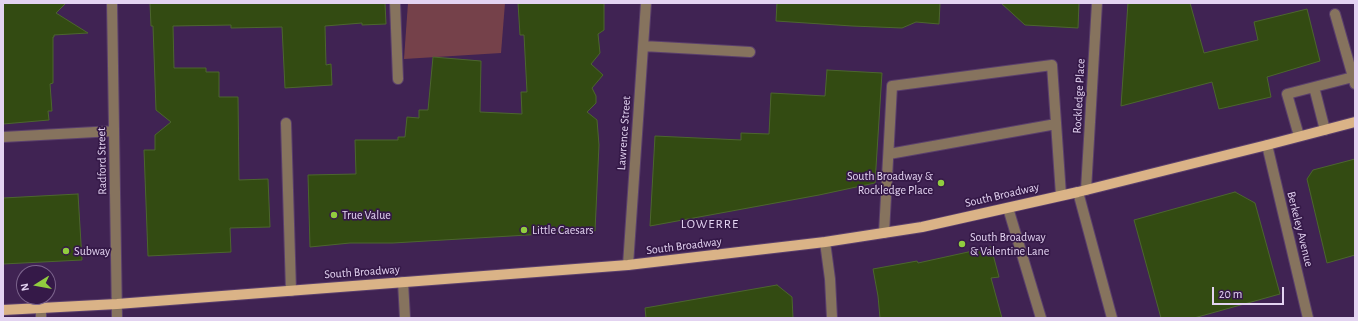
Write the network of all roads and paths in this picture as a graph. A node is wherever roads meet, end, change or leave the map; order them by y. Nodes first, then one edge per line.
1 (112, 3) edge
2 (395, 3) edge
3 (646, 3) edge
4 (1098, 3) edge
5 (1335, 14) dead end
6 (643, 46) junction
7 (750, 52) dead end
8 (398, 79) dead end
9 (1354, 80) edge
10 (1314, 87) junction
11 (1355, 122) edge
12 (286, 123) dead end
13 (1056, 124) junction
14 (1325, 130) junction
15 (114, 131) junction
16 (1299, 136) junction
17 (3, 137) edge
18 (1267, 145) junction
19 (889, 154) junction
20 (1082, 191) junction
21 (1061, 195) junction
22 (1008, 208) junction
23 (884, 233) junction
24 (825, 242) junction
25 (628, 265) junction
26 (404, 282) junction
27 (291, 291) junction
28 (117, 304) junction
29 (3, 310) edge
30 (41, 314) edge
31 (117, 318) edge
32 (405, 318) edge
33 (832, 318) edge
34 (1041, 318) edge
35 (1112, 318) edge
36 (1308, 318) edge

1 - 15 street, Radford Street
2 - 8 street
3 - 6 street, Lawrence Street
4 - 20 street, Rockledge Place
5 - 9 street
6 - 7 street
6 - 25 street, Lawrence Street
9 - 10 street
10 - 14 street
10 - 16 street
11 - 14 main road, South Broadway
12 - 27 street
13 - 19 street
13 - 19 street
13 - 21 street
14 - 16 main road, South Broadway
15 - 17 street
15 - 28 street, Radford Street
16 - 18 main road, South Broadway
18 - 20 main road, South Broadway
18 - 36 street, Berkeley Avenue
19 - 23 street
20 - 21 main road, South Broadway
20 - 35 street, Rockledge Place
21 - 22 main road, South Broadway
22 - 23 main road, South Broadway
22 - 34 street
23 - 24 main road, South Broadway
24 - 25 main road, South Broadway
24 - 33 street
25 - 26 main road, South Broadway
26 - 27 main road, South Broadway
26 - 32 street
27 - 28 main road, South Broadway
28 - 30 main road, South Broadway
28 - 31 street, Radford Street
29 - 30 main road, South Broadway

